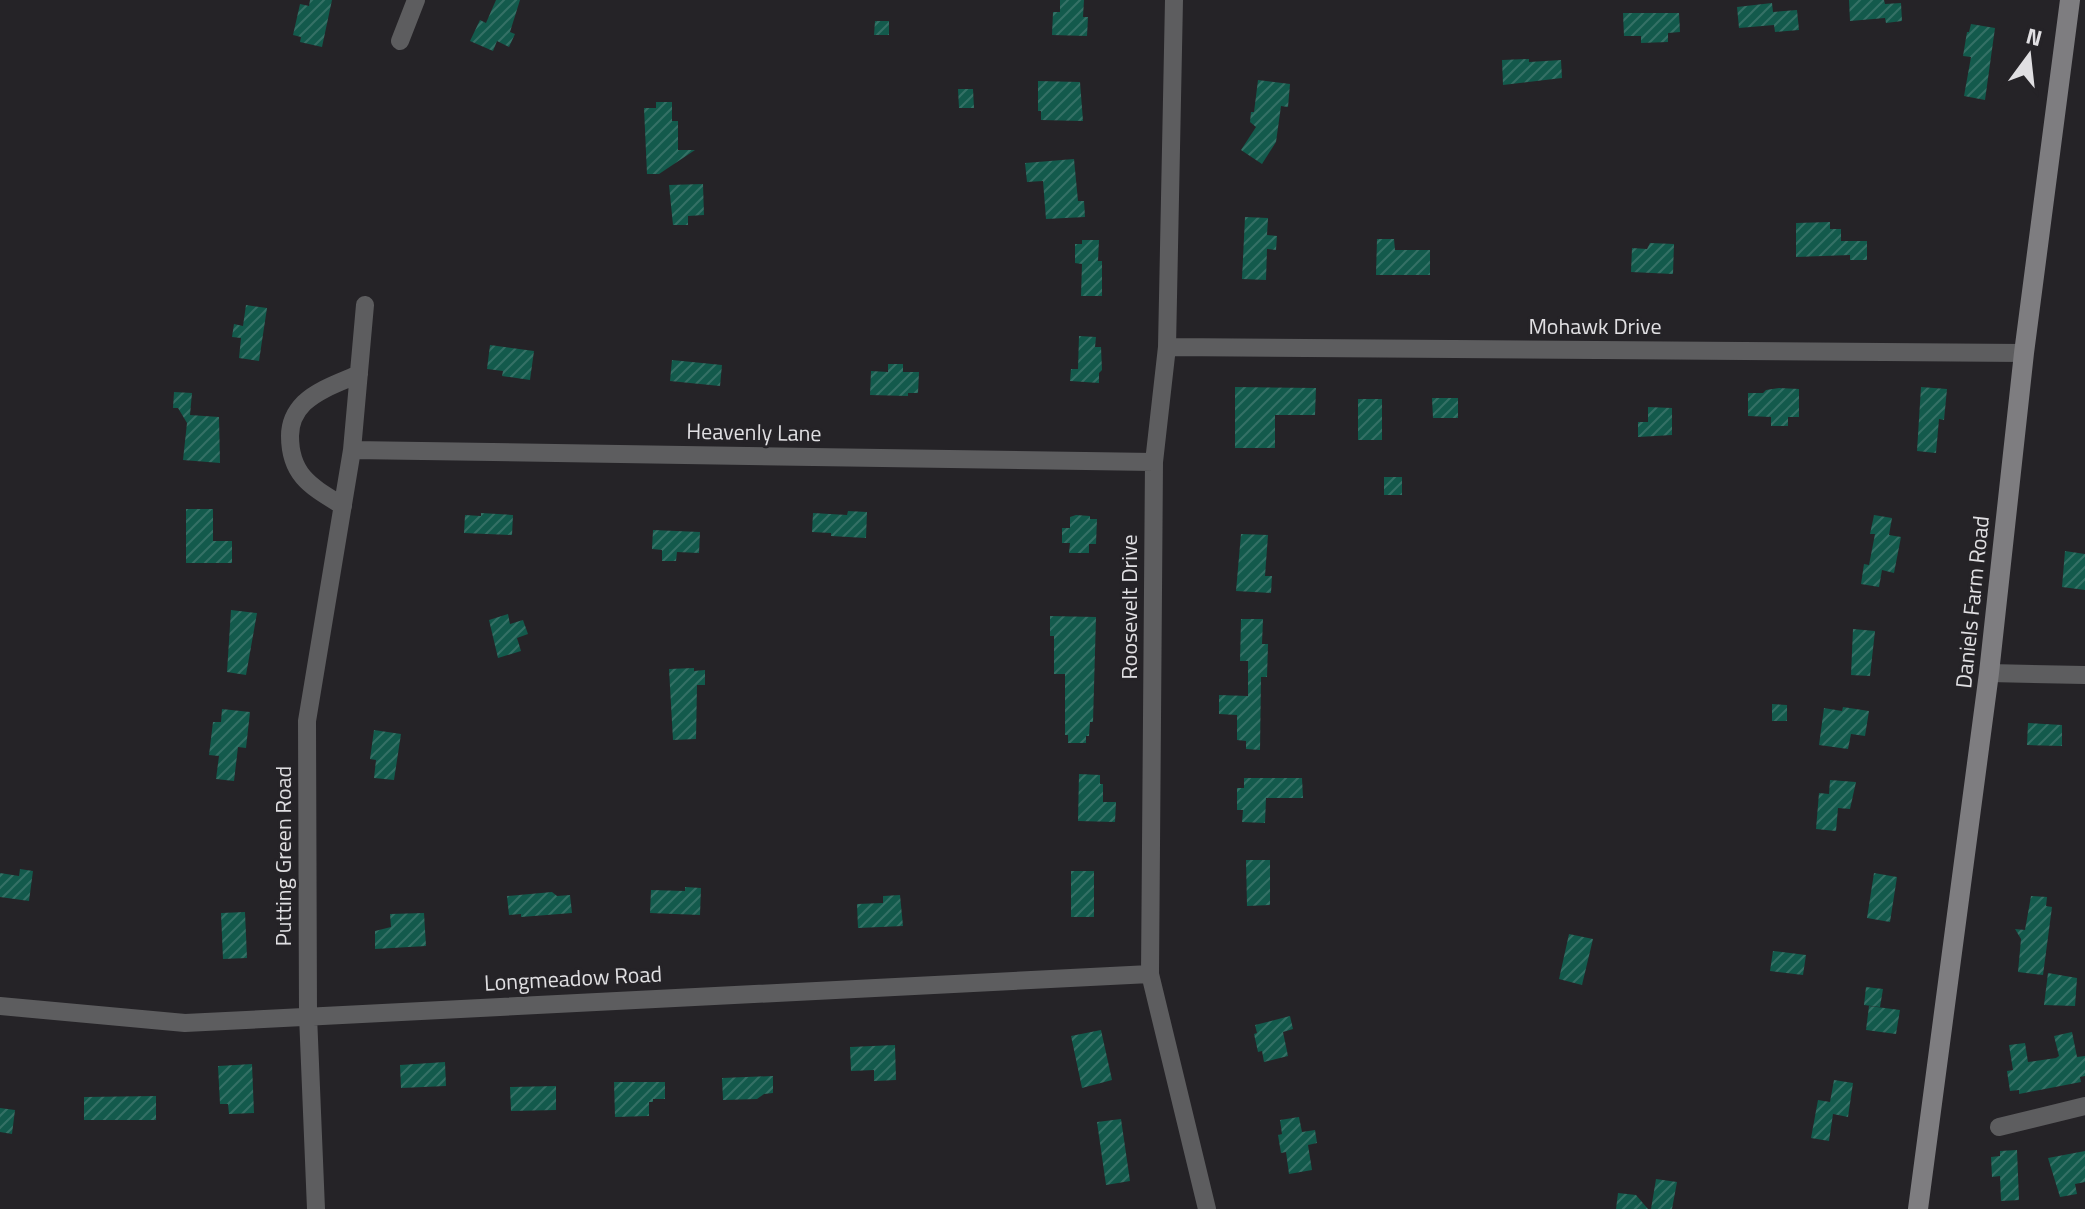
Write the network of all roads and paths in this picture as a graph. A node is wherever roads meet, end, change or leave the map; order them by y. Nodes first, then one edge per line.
1 (416, 0) edge
2 (1174, 0) edge
3 (2070, 0) edge
4 (400, 41) dead end
5 (365, 305) dead end
6 (1167, 347) junction
7 (2024, 353) junction
8 (359, 374) junction
9 (352, 450) junction
10 (1154, 462) junction
11 (343, 506) junction
12 (1989, 673) junction
13 (2085, 675) edge
14 (1150, 974) junction
15 (0, 1006) edge
16 (308, 1015) junction
17 (2085, 1106) edge
18 (1999, 1127) dead end
19 (316, 1209) edge
20 (1207, 1209) edge
21 (1918, 1209) edge

1 - 4 street
2 - 6 street, Roosevelt Drive
3 - 7 main road, Daniels Farm Road
5 - 8 street, Putting Green Road
6 - 7 street, Mohawk Drive
6 - 10 street, Roosevelt Drive
7 - 12 main road, Daniels Farm Road
8 - 9 street, Putting Green Road
8 - 11 street
9 - 10 street, Heavenly Lane
9 - 11 street, Putting Green Road
10 - 14 street, Roosevelt Drive
11 - 16 street, Putting Green Road
12 - 13 street
12 - 21 main road, Daniels Farm Road
14 - 16 street, Longmeadow Road
14 - 20 street, Roosevelt Drive
15 - 16 street, Longmeadow Road
16 - 19 street, Putting Green Road
17 - 18 street

